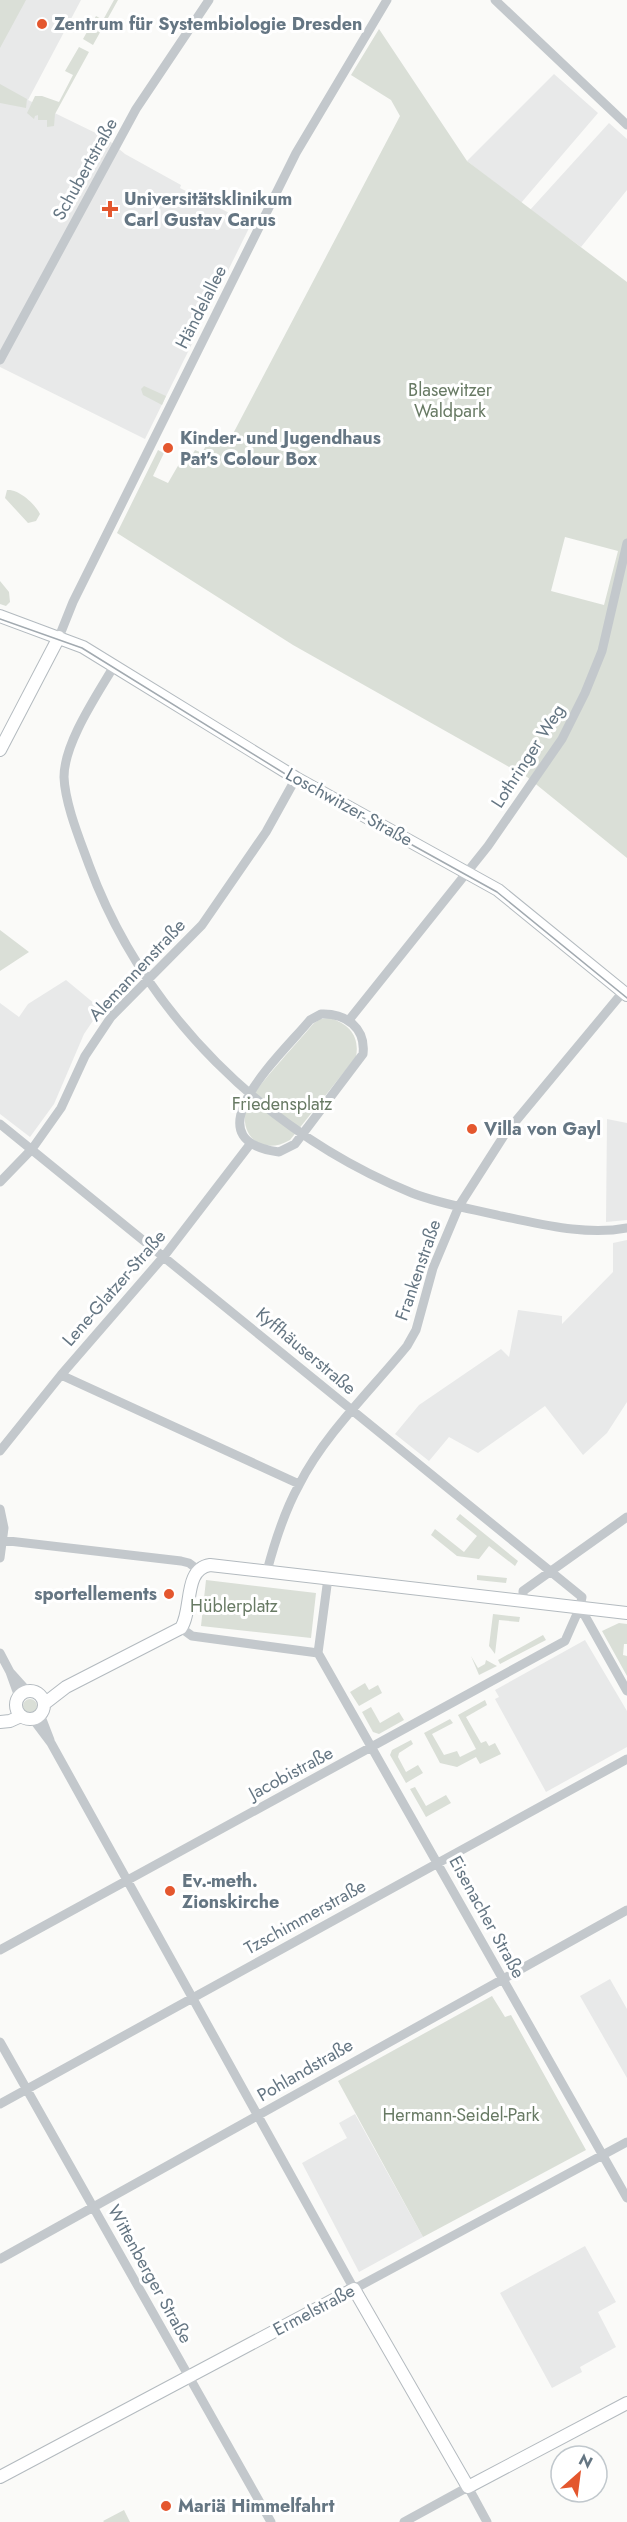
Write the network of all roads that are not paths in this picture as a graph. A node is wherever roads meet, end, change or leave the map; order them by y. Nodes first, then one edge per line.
1 (209, 0) edge
2 (387, 0) edge
3 (495, 0) edge
4 (627, 125) edge
5 (0, 360) edge
6 (627, 543) edge
7 (0, 616) edge
8 (59, 637) junction
9 (114, 666) junction
10 (0, 750) edge
11 (296, 778) junction
12 (466, 873) junction
13 (147, 981) junction
14 (625, 994) edge
15 (349, 1020) junction
16 (249, 1094) junction
17 (0, 1124) edge
18 (303, 1134) junction
19 (250, 1143) junction
20 (32, 1149) junction
21 (0, 1182) edge
22 (459, 1206) junction
23 (627, 1228) edge
24 (165, 1255) junction
25 (61, 1375) junction
26 (353, 1412) junction
27 (0, 1451) edge
28 (299, 1484) junction
29 (0, 1509) edge
30 (627, 1517) edge
31 (2, 1540) edge
32 (0, 1558) edge
33 (197, 1569) junction
34 (267, 1571) junction
35 (551, 1571) junction
36 (328, 1578) junction
37 (523, 1600) junction
38 (580, 1607) junction
39 (627, 1612) edge
40 (182, 1628) junction
41 (0, 1653) edge
42 (318, 1653) junction
43 (627, 1690) edge
44 (30, 1706) junction
45 (0, 1721) edge
46 (372, 1748) junction
47 (627, 1759) edge
48 (437, 1863) junction
49 (127, 1880) junction
50 (627, 1910) edge
51 (0, 1950) edge
52 (502, 1979) junction
53 (193, 1998) junction
54 (0, 2042) edge
55 (26, 2088) junction
56 (0, 2104) edge
57 (258, 2116) junction
58 (627, 2142) edge
59 (602, 2155) junction
60 (627, 2198) edge
61 (94, 2208) junction
62 (0, 2259) edge
63 (354, 2289) junction
64 (190, 2377) junction
65 (627, 2403) edge
66 (0, 2477) edge
67 (468, 2487) junction
68 (271, 2522) edge
69 (404, 2522) edge
70 (488, 2522) edge

1 - 5 street, Schubertstraße
2 - 8 street, Händelallee
3 - 4 street
6 - 12 street, Lothringer Weg
7 - 8 street, Loschwitzer Straße
8 - 9 street, Loschwitzer Straße
8 - 10 street
9 - 11 street, Loschwitzer Straße
9 - 13 street
11 - 12 street, Loschwitzer Straße
11 - 13 street, Alemannenstraße
12 - 14 street, Loschwitzer Straße
12 - 15 street
13 - 16 street
13 - 20 street, Alemannenstraße
14 - 22 street, Frankenstraße
15 - 16 street
15 - 18 street
16 - 18 street
16 - 19 street
17 - 20 street, Kyffhäuserstraße
18 - 19 street
18 - 22 street
19 - 24 street, Lene-Glatzer-Straße
20 - 21 street, Alemannenstraße
20 - 24 street, Kyffhäuserstraße
22 - 23 street
22 - 26 street, Frankenstraße
24 - 25 street, Lene-Glatzer-Straße
24 - 26 street, Kyffhäuserstraße
25 - 27 street, Lene-Glatzer-Straße
25 - 28 street
26 - 28 street, Frankenstraße
26 - 35 street, Kyffhäuserstraße
28 - 34 street, Frankenstraße
29 - 31 street
30 - 35 street
31 - 32 street
31 - 33 street
33 - 34 street
33 - 40 street
34 - 36 street
35 - 37 street
35 - 38 street, Kyffhäuserstraße
36 - 37 street
36 - 42 street
37 - 38 street
38 - 39 street
38 - 43 street
38 - 46 street, Jacobistraße
40 - 42 street
40 - 44 street
41 - 44 street
42 - 46 street, Eisenacher Straße
44 - 45 street
44 - 49 street
46 - 48 street, Eisenacher Straße
46 - 49 street, Jacobistraße
47 - 48 street, Tzschimmerstraße
48 - 52 street, Eisenacher Straße
48 - 53 street, Tzschimmerstraße
49 - 51 street, Jacobistraße
49 - 53 street
50 - 52 street, Pohlandstraße
52 - 57 street, Pohlandstraße
52 - 59 street, Eisenacher Straße
53 - 55 street, Tzschimmerstraße
53 - 57 street
54 - 55 street, Wittenberger Straße
55 - 56 street, Tzschimmerstraße
55 - 61 street, Wittenberger Straße
57 - 61 street, Pohlandstraße
57 - 63 street
58 - 59 street, Ermelstraße
59 - 60 street, Eisenacher Straße
59 - 63 street, Ermelstraße
61 - 62 street, Pohlandstraße
61 - 64 street, Wittenberger Straße
63 - 64 street, Ermelstraße
63 - 67 street
64 - 66 street, Ermelstraße
64 - 68 street, Wittenberger Straße
65 - 67 street
67 - 69 street
67 - 70 street

